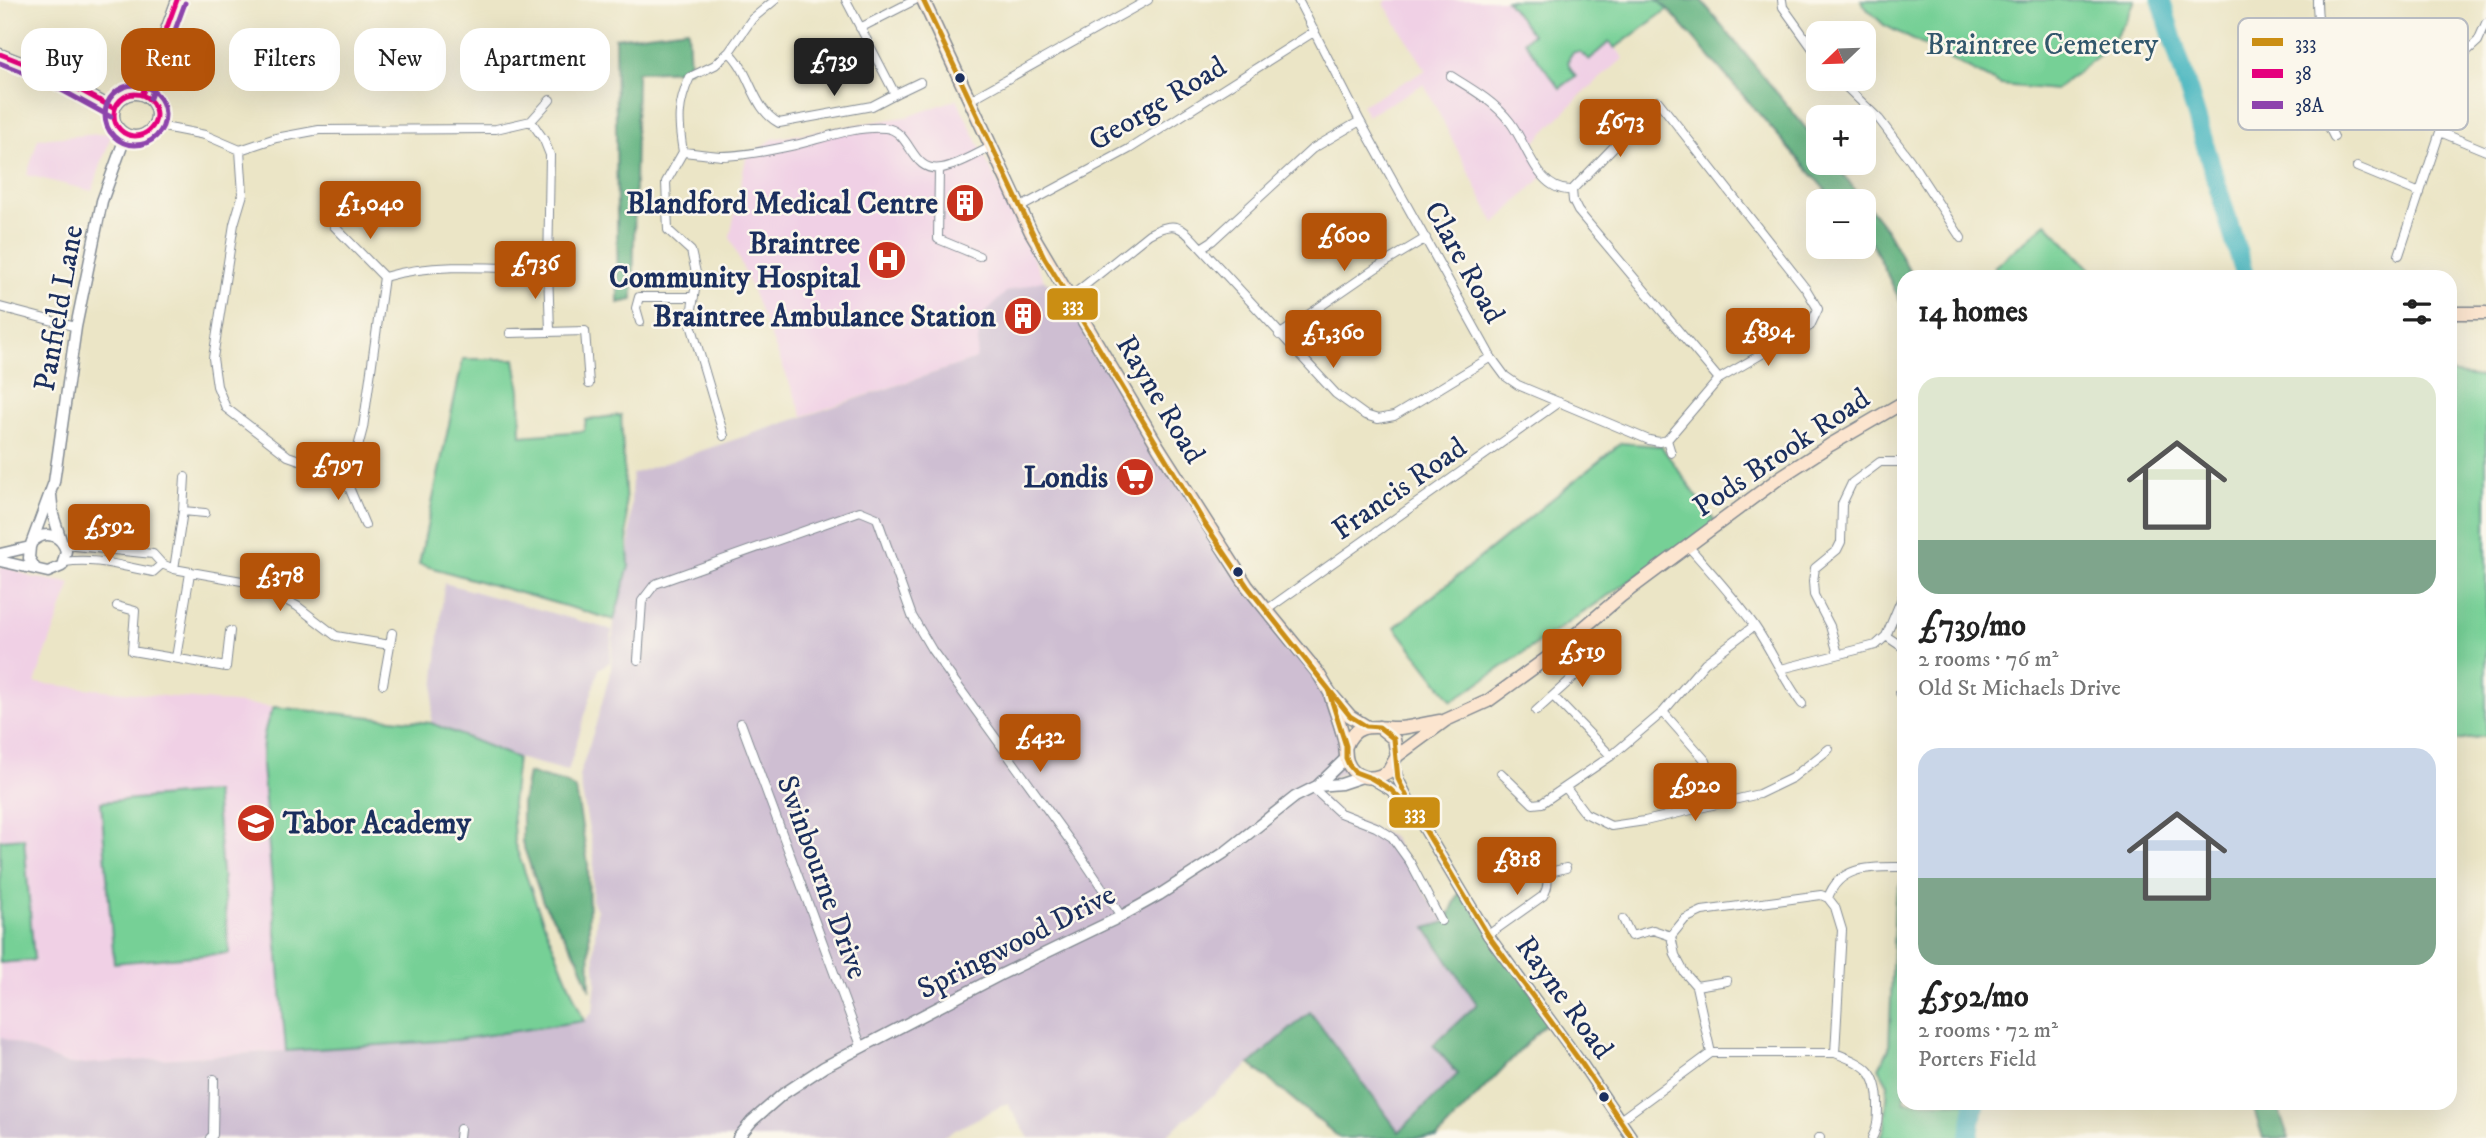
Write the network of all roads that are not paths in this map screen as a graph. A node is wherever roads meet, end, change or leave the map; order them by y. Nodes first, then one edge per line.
1 (177, 0) edge
2 (775, 0) edge
3 (846, 0) edge
4 (915, 0) edge
5 (923, 0) edge
6 (1148, 0) edge
7 (1298, 0) edge
8 (1782, 0) edge
9 (2317, 0) edge
10 (2317, 18) edge
11 (2486, 23) edge
12 (860, 28) junction
13 (1315, 31) junction
14 (1806, 39) edge
15 (2468, 50) edge
16 (729, 52) junction
17 (0, 54) edge
18 (1451, 76) dead end
19 (920, 82) dead end
20 (1850, 91) edge
21 (895, 94) junction
22 (142, 95) junction
23 (550, 100) dead end
24 (970, 100) junction
25 (115, 109) junction
26 (531, 121) junction
27 (1360, 121) junction
28 (153, 125) junction
29 (2330, 130) edge
30 (2440, 132) joint
31 (126, 135) junction
32 (2334, 137) dead end
33 (991, 146) junction
34 (240, 150) junction
35 (2486, 151) edge
36 (683, 152) junction
37 (2357, 166) dead end
38 (939, 169) junction
39 (1572, 190) junction
40 (2420, 193) junction
41 (1019, 208) junction
42 (334, 226) dead end
43 (1961, 237) dead end
44 (1426, 238) junction
45 (1201, 248) junction
46 (2399, 255) dead end
47 (979, 257) dead end
48 (548, 270) junction
49 (384, 277) junction
50 (694, 297) junction
51 (1069, 298) junction
52 (0, 307) edge
53 (2457, 313) edge
54 (2486, 313) edge
55 (640, 322) dead end
56 (76, 327) junction
57 (550, 331) junction
58 (510, 333) dead end
59 (1279, 335) junction
60 (1491, 357) junction
61 (1720, 379) junction
62 (589, 384) dead end
63 (1559, 402) junction
64 (1897, 406) edge
65 (724, 436) dead end
66 (1667, 440) junction
67 (1671, 453) dead end
68 (1897, 462) edge
69 (340, 466) junction
70 (185, 477) dead end
71 (51, 492) junction
72 (183, 511) junction
73 (205, 513) dead end
74 (365, 525) dead end
75 (63, 542) junction
76 (31, 545) junction
77 (1688, 546) junction
78 (0, 554) edge
79 (0, 561) edge
80 (65, 562) junction
81 (162, 564) junction
82 (35, 569) junction
83 (174, 569) junction
84 (190, 573) junction
85 (117, 607) dead end
86 (1897, 610) edge
87 (1265, 611) junction
88 (1754, 625) junction
89 (230, 631) dead end
90 (392, 633) dead end
91 (1886, 636) junction
92 (1897, 643) edge
93 (390, 645) junction
94 (1608, 646) dead end
95 (1838, 654) junction
96 (176, 657) junction
97 (638, 660) dead end
98 (1781, 669) junction
99 (383, 684) dead end
100 (1329, 693) junction
101 (1553, 695) junction
102 (1802, 704) dead end
103 (1536, 710) dead end
104 (1663, 712) junction
105 (1446, 720) junction
106 (741, 723) dead end
107 (1373, 727) junction
108 (1829, 749) dead end
109 (1346, 752) junction
110 (1611, 756) junction
111 (1396, 761) junction
112 (1501, 773) dead end
113 (1367, 777) junction
114 (1315, 787) junction
115 (1566, 788) junction
116 (1720, 802) junction
117 (1415, 813) junction
118 (1530, 854) dead end
119 (1897, 867) edge
120 (1566, 868) dead end
121 (1546, 873) junction
122 (1828, 898) junction
123 (1121, 916) junction
124 (1622, 919) dead end
125 (1441, 921) dead end
126 (1488, 935) junction
127 (1671, 936) junction
128 (1727, 981) dead end
129 (1696, 986) junction
130 (862, 1048) junction
131 (1711, 1053) junction
132 (1835, 1053) junction
133 (214, 1079) dead end
134 (1620, 1120) junction
135 (211, 1138) edge
136 (738, 1138) edge
137 (1632, 1138) edge
138 (1872, 1138) edge

1 - 22 street
2 - 16 street
3 - 12 street
4 - 12 street
5 - 24 main road, Rayne Road
6 - 24 street
7 - 13 street, Clare Road
8 - 14 street
9 - 10 street
11 - 15 street
12 - 21 street
13 - 27 street, Clare Road
13 - 41 street, George Road
16 - 21 street
16 - 36 street
17 - 25 street
18 - 39 street
19 - 21 street
20 - 43 street
22 - 25 street
22 - 28 street
23 - 26 street
24 - 33 main road, Rayne Road
25 - 31 street
26 - 34 street
26 - 48 street
27 - 44 street, Clare Road
27 - 45 street
28 - 31 street
28 - 34 street
29 - 32 street
30 - 35 street
30 - 40 street
31 - 56 street, Panfield Lane
33 - 38 street
33 - 41 main road, Rayne Road
34 - 69 street
36 - 38 street
36 - 50 street
37 - 40 street
38 - 47 street
39 - 61 street
39 - 61 street
40 - 46 street
41 - 51 main road, Rayne Road
42 - 49 street
44 - 59 street
44 - 60 street, Clare Road
45 - 51 street
45 - 59 street
48 - 49 street
48 - 57 street
49 - 69 street
50 - 55 street
50 - 65 street
51 - 87 main road, Rayne Road
52 - 56 street
53 - 54 main road
56 - 71 street, Panfield Lane
57 - 58 street
57 - 62 street
59 - 60 street
60 - 63 street, Clare Road
61 - 66 street
63 - 66 street, Clare Road
63 - 87 street, Francis Road
64 - 77 main road, Pods Brook Road
66 - 67 street
68 - 95 street
69 - 74 street
70 - 72 street
71 - 75 street, Panfield Lane
71 - 76 street, Panfield Lane
72 - 73 street
72 - 83 street
75 - 76 street
75 - 80 street, Panfield Lane
75 - 81 street
76 - 78 street
76 - 82 street
77 - 88 street
77 - 105 main road, Pods Brook Road
79 - 82 street
80 - 81 street
80 - 82 street
81 - 83 street
83 - 84 street
84 - 93 street
84 - 96 street
85 - 96 street
86 - 91 street
87 - 100 main road, Rayne Road
88 - 98 street
88 - 104 street
89 - 96 street
90 - 93 street
91 - 92 street
91 - 95 street
93 - 99 street
94 - 101 street
95 - 98 street
97 - 123 street
98 - 102 street
100 - 107 main road, Rayne Road
100 - 109 main road, Rayne Road
101 - 103 street
101 - 110 street
104 - 110 street
104 - 116 street
105 - 107 main road
105 - 111 main road
106 - 130 street, Swinbourne Drive
107 - 109 main road
107 - 111 main road, Rayne Road
108 - 116 street
109 - 113 main road, Rayne Road
109 - 114 street, Springwood Drive
110 - 115 street
111 - 113 main road
111 - 117 street, Rayne Road
112 - 115 street
113 - 114 street, Springwood Drive
113 - 117 street, Rayne Road
114 - 123 street, Springwood Drive
114 - 125 street
115 - 116 street
117 - 126 street, Rayne Road
118 - 121 street
119 - 122 street
120 - 121 street
121 - 126 street
122 - 127 street
122 - 132 street
123 - 130 street, Springwood Drive
124 - 127 street
126 - 134 street, Rayne Road
127 - 129 street
128 - 129 street
129 - 131 street
130 - 136 street, Springwood Drive
131 - 132 street
131 - 134 street
132 - 138 street
133 - 135 street
134 - 137 street, Rayne Road

